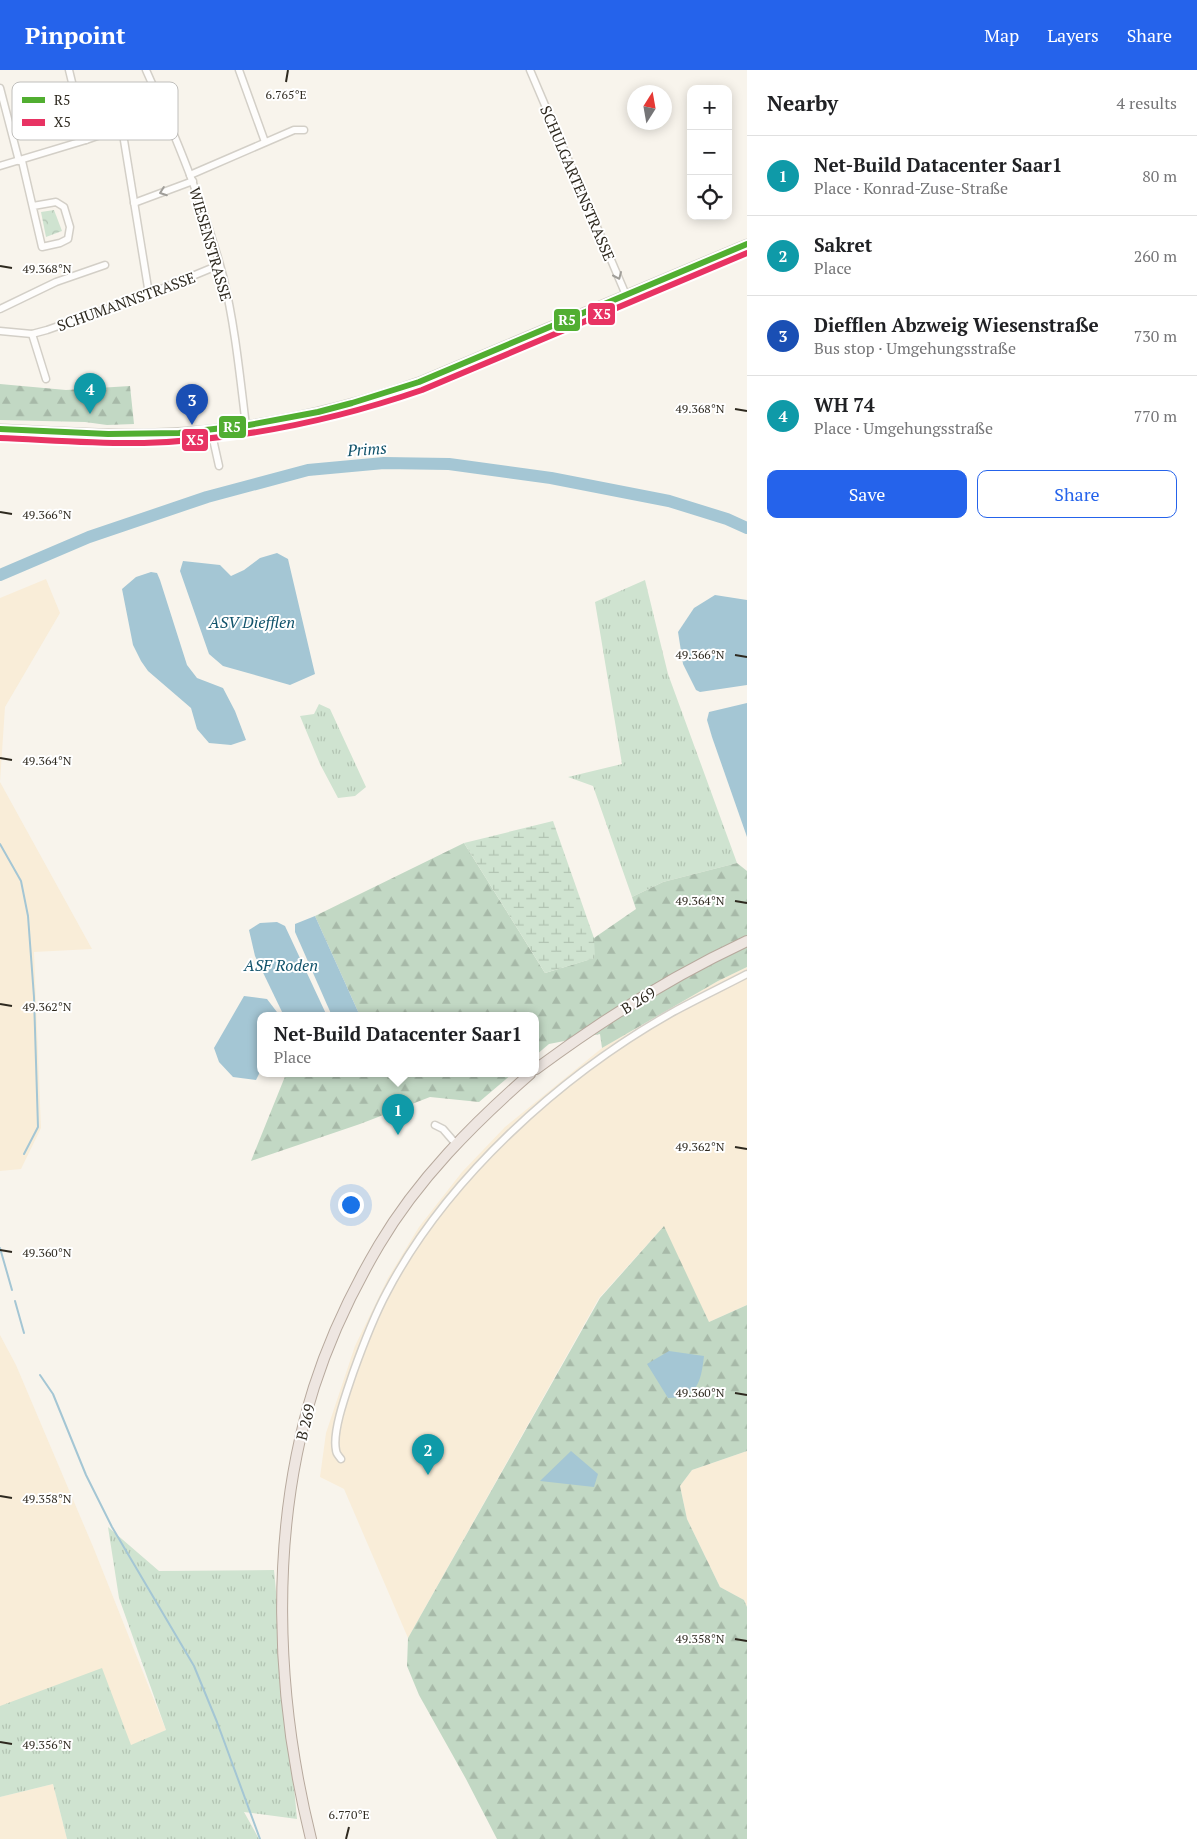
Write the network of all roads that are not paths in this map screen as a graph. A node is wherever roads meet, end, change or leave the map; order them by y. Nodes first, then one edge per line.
1 (146, 70) edge
2 (239, 70) edge
3 (530, 70) edge
4 (152, 82) edge
5 (0, 88) edge
6 (304, 130) dead end
7 (12, 132) edge
8 (14, 140) edge
9 (86, 140) edge
10 (124, 140) edge
11 (177, 140) edge
12 (265, 142) junction
13 (20, 161) junction
14 (0, 166) edge
15 (191, 178) junction
16 (134, 203) junction
17 (32, 206) junction
18 (747, 244) edge
19 (105, 264) dead end
20 (219, 265) junction
21 (149, 294) junction
22 (626, 296) junction
23 (0, 309) edge
24 (0, 330) edge
25 (32, 334) junction
26 (46, 379) dead end
27 (246, 426) junction
28 (0, 429) edge
29 (211, 430) junction
30 (219, 466) dead end
31 (747, 942) edge
32 (747, 974) edge
33 (539, 1067) edge
34 (527, 1077) edge
35 (435, 1125) dead end
36 (456, 1144) junction
37 (341, 1459) dead end
38 (311, 1839) edge

1 - 4 street, WIESENSTRASSE
2 - 12 street
3 -> 22 street, SCHULGARTENSTRASSE
5 - 7 street
6 - 12 street
8 - 13 street
9 - 13 street
10 - 16 street
11 - 15 street, WIESENSTRASSE
12 - 15 street
13 - 14 street
13 - 17 street
15 -> 16 street
15 - 20 street, WIESENSTRASSE
16 - 21 street
17 - 17 street
18 - 22 main road
19 - 23 street
20 - 21 street, SCHUMANNSTRASSE
20 - 27 street, WIESENSTRASSE
21 - 25 street, SCHUMANNSTRASSE
22 - 27 main road
24 - 25 street
25 - 26 street
27 - 29 main road
28 - 29 main road
29 - 30 street
31 - 33 main road, B 269 / B 269
32 - 37 street
34 - 36 main road, B 269 / B 269
35 - 36 street
36 - 38 main road, B 269 / B 269

